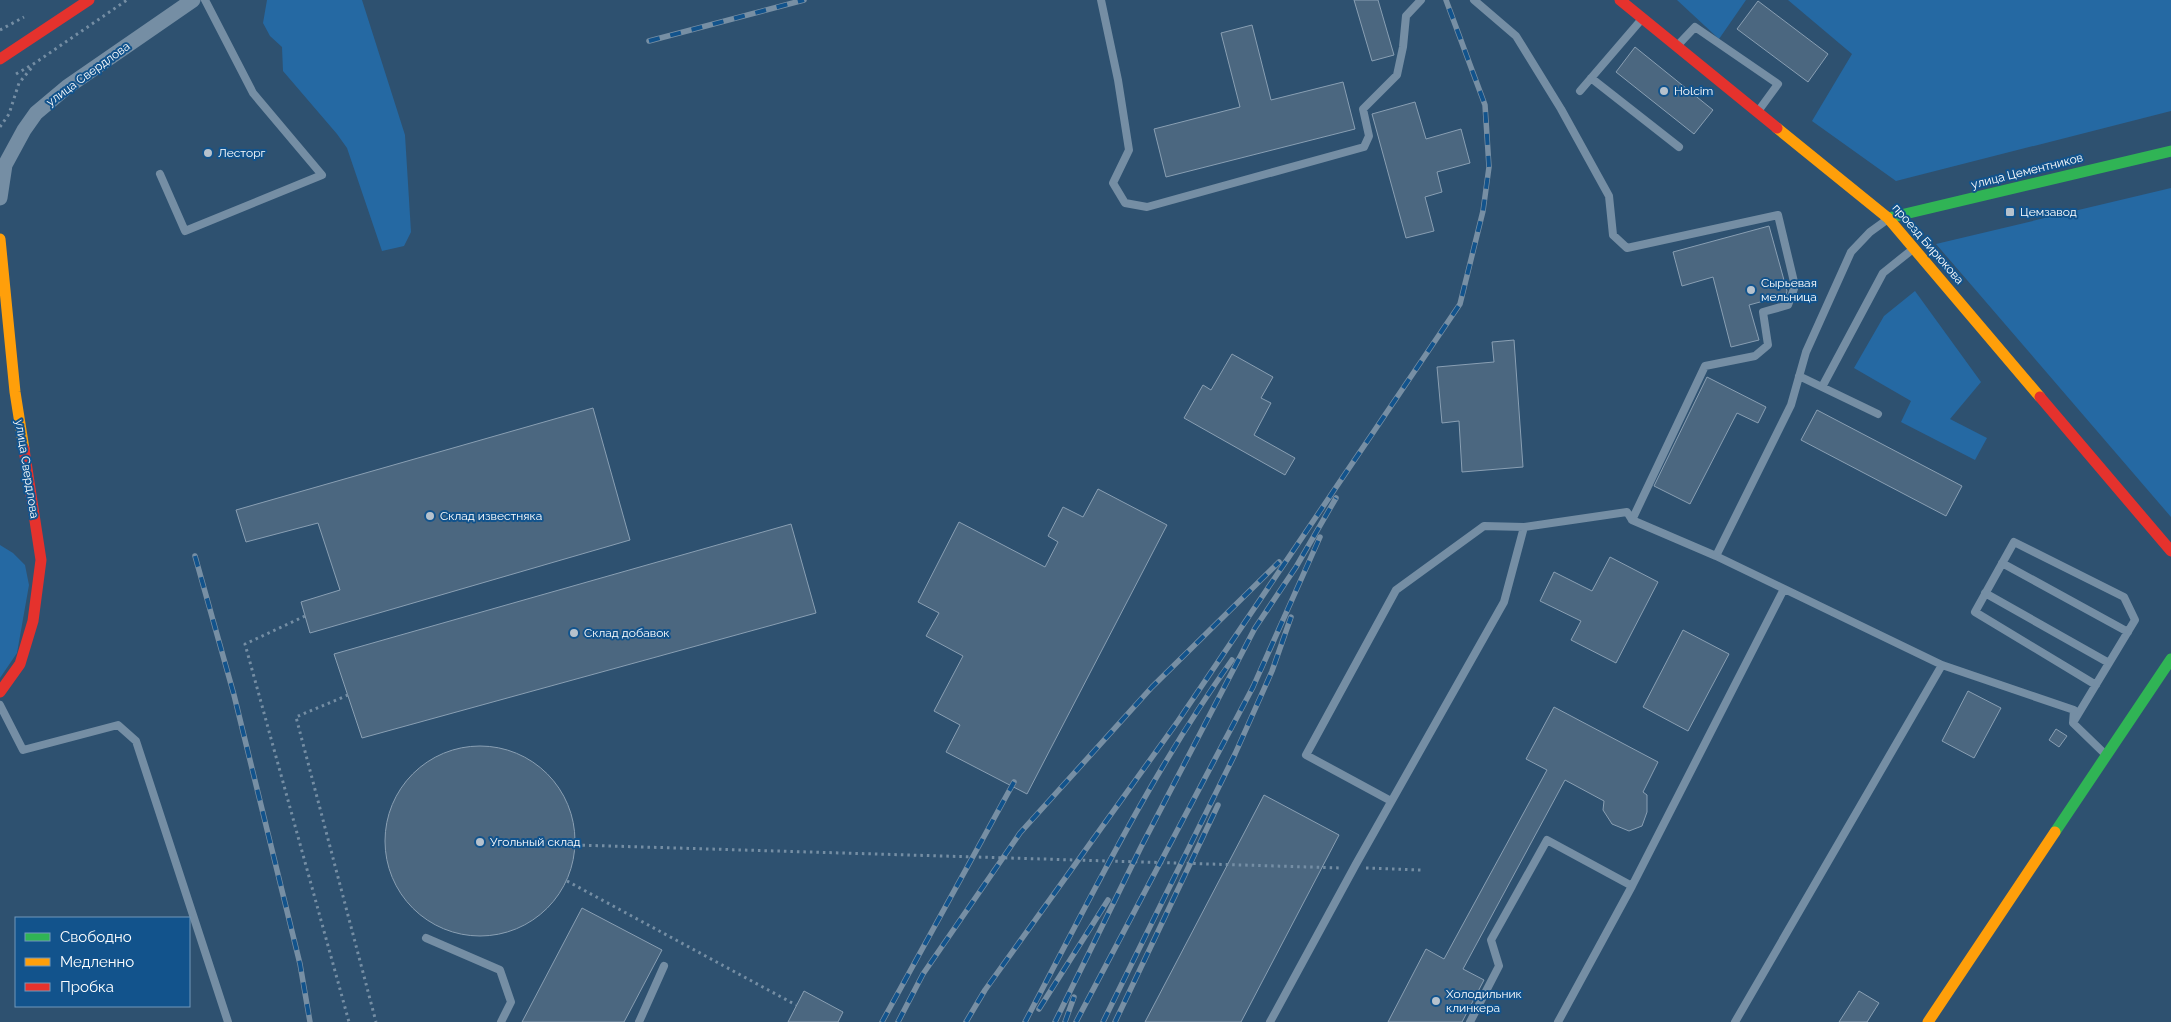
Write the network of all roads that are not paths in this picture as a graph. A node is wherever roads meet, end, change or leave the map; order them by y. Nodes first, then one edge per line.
1 (89, 0) edge
2 (193, 0) edge
3 (205, 0) edge
4 (1102, 0) edge
5 (1421, 0) edge
6 (1474, 0) edge
7 (1620, 0) edge
8 (1643, 18) junction
9 (1677, 46) junction
10 (0, 60) edge
11 (1591, 78) junction
12 (1580, 92) dead end
13 (1758, 112) junction
14 (1679, 147) dead end
15 (2171, 150) edge
16 (160, 174) dead end
17 (0, 198) edge
18 (1888, 218) junction
19 (0, 239) edge
20 (1914, 248) junction
21 (1799, 376) junction
22 (1822, 387) junction
23 (1878, 414) dead end
24 (1632, 520) junction
25 (1524, 527) junction
26 (2171, 551) edge
27 (1716, 556) junction
28 (2002, 563) junction
29 (1784, 589) junction
30 (1985, 592) junction
31 (2128, 632) junction
32 (2171, 659) edge
33 (2109, 663) junction
34 (1942, 666) junction
35 (2096, 685) junction
36 (0, 692) edge
37 (0, 705) edge
38 (2074, 723) junction
39 (2107, 756) junction
40 (1391, 801) junction
41 (1632, 886) junction
42 (426, 938) dead end
43 (664, 966) dead end
44 (228, 1022) edge
45 (501, 1022) edge
46 (639, 1022) edge
47 (1270, 1022) edge
48 (1470, 1022) edge
49 (1558, 1022) edge
50 (1735, 1022) edge
51 (1928, 1022) edge

1 - 10 street
2 - 17 street, улица Свердлова
3 - 16 lane
4 - 5 lane
6 - 24 lane
7 - 8 street, проезд Бирюкова
8 - 9 street, проезд Бирюкова
8 - 11 lane
9 - 13 street, проезд Бирюкова
9 - 13 lane
11 - 12 lane
11 - 14 lane
13 - 18 street, проезд Бирюкова
15 - 18 street, улица Цементников
18 - 20 street, проезд Бирюкова
18 - 21 lane
19 - 36 street, улица Свердлова
20 - 22 lane
20 - 26 street, проезд Бирюкова
21 - 22 lane
21 - 27 lane
22 - 23 lane
24 - 25 lane
24 - 27 lane
25 - 40 lane
25 - 40 lane
27 - 29 lane
28 - 30 lane
28 - 31 lane
28 - 31 lane
29 - 34 lane
29 - 41 lane
30 - 33 lane
30 - 35 lane
31 - 33 lane
32 - 39 street
33 - 35 lane
34 - 38 lane
34 - 50 lane
35 - 38 lane
37 - 44 lane
38 - 39 lane
39 - 51 street
40 - 47 lane
41 - 48 lane
41 - 49 lane
42 - 45 lane
43 - 46 lane

